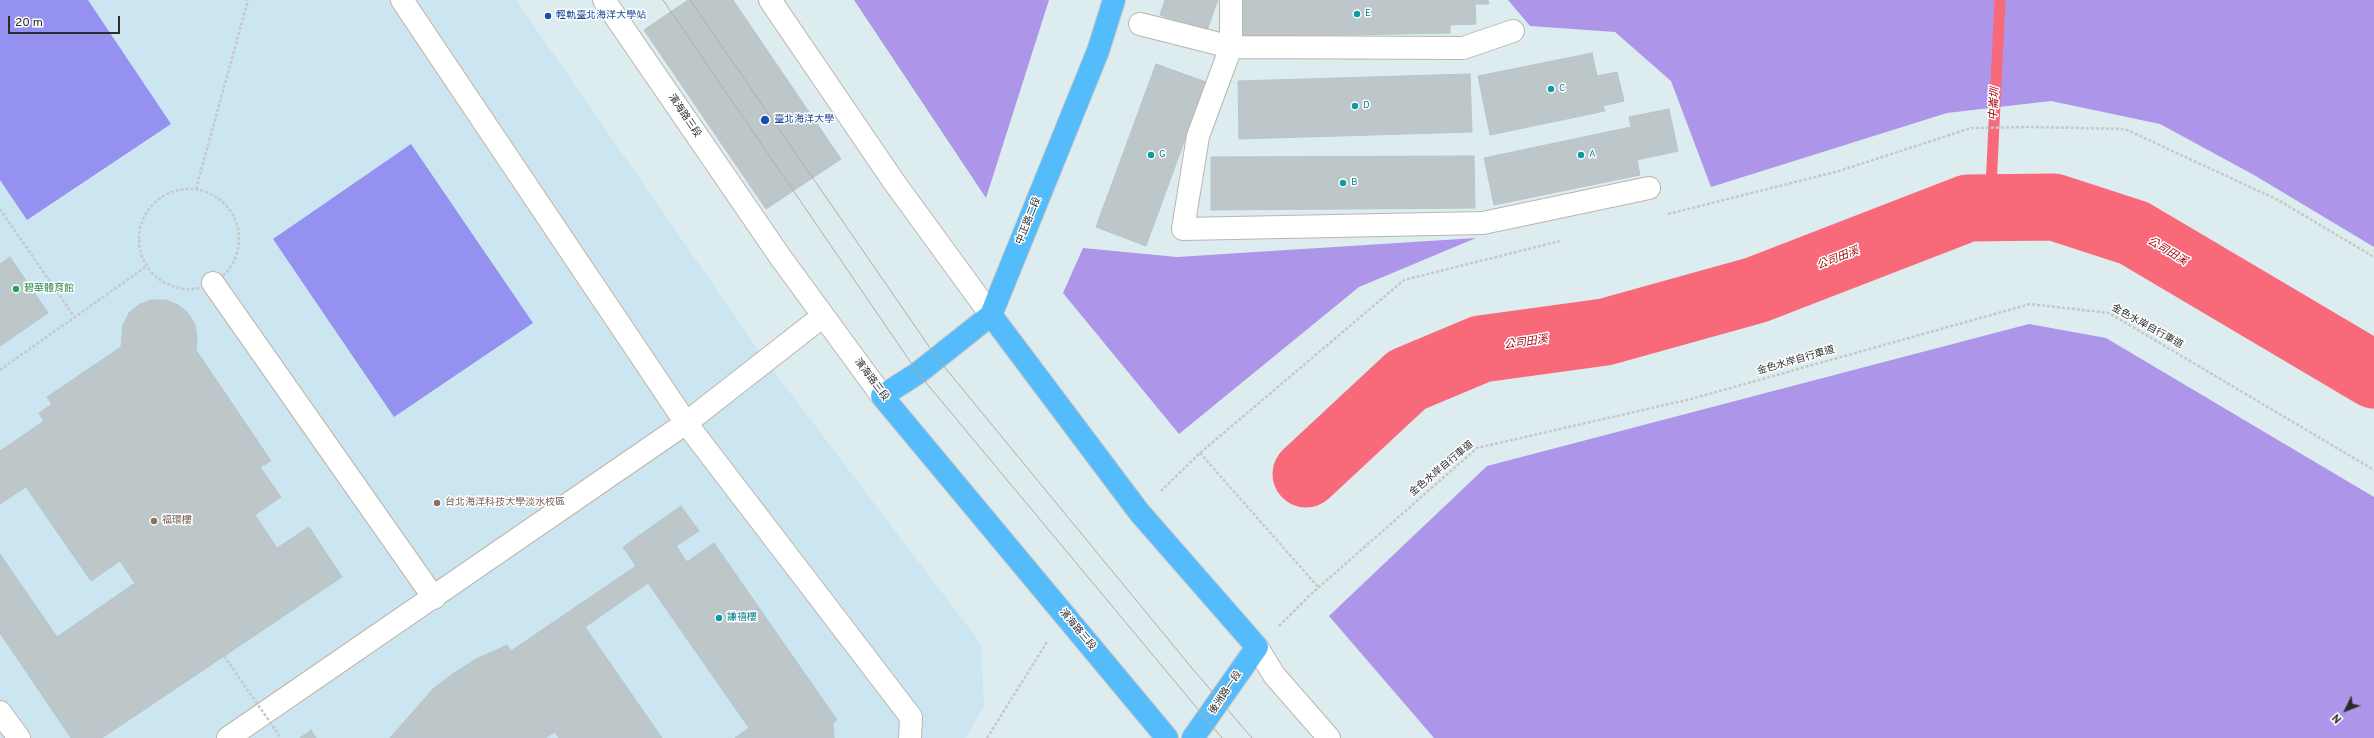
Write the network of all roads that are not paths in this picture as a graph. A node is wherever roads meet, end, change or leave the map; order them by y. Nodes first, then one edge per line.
1 (402, 0) edge
2 (604, 0) edge
3 (770, 0) edge
4 (1114, 0) edge
5 (1232, 0) edge
6 (1140, 24) dead end
7 (1513, 31) dead end
8 (1231, 48) junction
9 (1649, 188) dead end
10 (213, 283) road end
11 (991, 315) junction
12 (824, 316) junction
13 (882, 396) junction
14 (686, 423) junction
15 (434, 598) junction
16 (1257, 646) junction
17 (0, 712) edge
18 (19, 738) edge
19 (228, 738) edge
20 (910, 738) edge
21 (1167, 738) edge
22 (1193, 738) edge
23 (1329, 738) edge

1 - 14 street
2 - 12 street, 濱海路三段
3 - 11 street
4 - 11 main road, 中正路二段
5 - 8 street
6 - 8 street
7 - 8 street
8 - 9 street
10 - 15 street
11 - 13 main road, 中正路二段
11 - 16 main road
12 - 13 street, 濱海路三段
12 - 14 street
13 - 21 main road, 濱海路三段
14 - 15 street
14 - 20 street
15 - 19 street
16 - 22 main road, 後洲路一段
16 - 23 street
17 - 18 street

